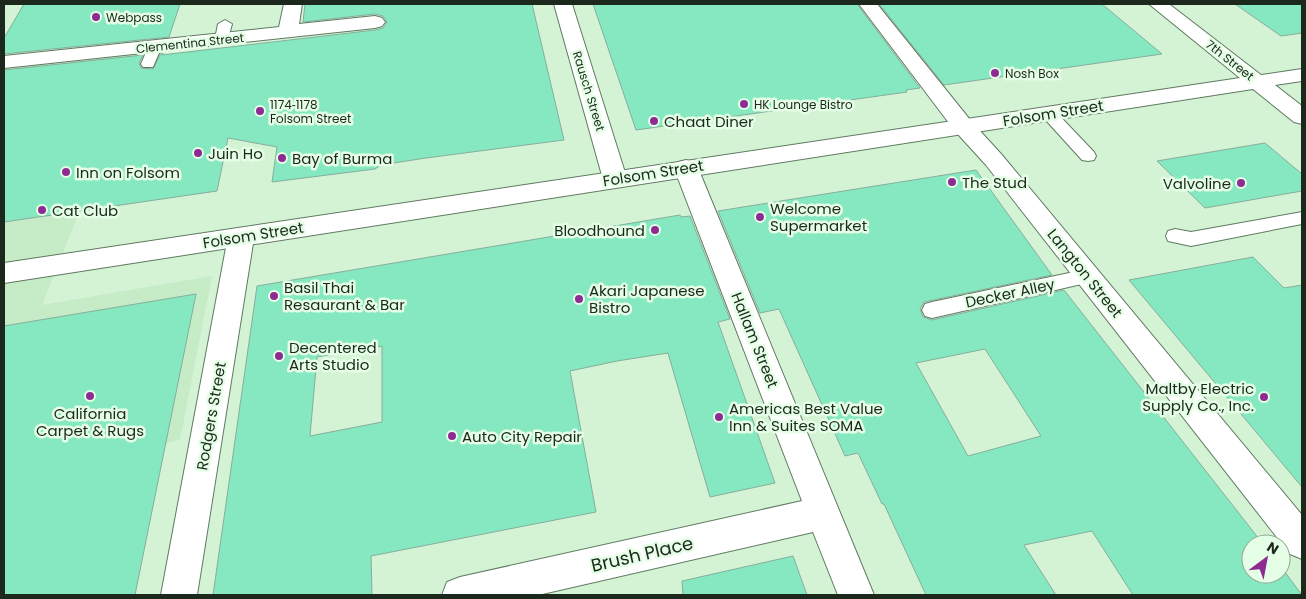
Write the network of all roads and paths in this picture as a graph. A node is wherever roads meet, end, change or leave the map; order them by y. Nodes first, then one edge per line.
1 (292, 4) edge
2 (563, 4) edge
3 (868, 4) edge
4 (1158, 4) edge
5 (375, 22) dead end
6 (288, 32) junction
7 (4, 62) edge
8 (1297, 81) edge
9 (1257, 82) junction
10 (1048, 113) junction
11 (1302, 117) edge
12 (963, 126) junction
13 (1088, 156) dead end
14 (686, 168) junction
15 (615, 179) junction
16 (1302, 218) edge
17 (1175, 236) dead end
18 (241, 237) junction
19 (4, 273) edge
20 (1088, 276) junction
21 (932, 310) dead end
22 (823, 513) junction
23 (1302, 542) edge
24 (179, 595) edge
25 (460, 595) edge
26 (856, 595) edge

1 - 6 street
2 - 15 street, Rausch Street
3 - 12 street, Langton Street
4 - 9 street, 7th Street
5 - 6 street, Clementina Street
6 - 7 street, Clementina Street
8 - 9 street, Folsom Street
9 - 10 street, Folsom Street
9 - 11 street, 7th Street
10 - 12 street, Folsom Street
10 - 13 lane
12 - 14 street, Folsom Street
12 - 20 street, Langton Street
14 - 15 street, Folsom Street
14 - 22 street, Hallam Street
15 - 18 street, Folsom Street
16 - 17 lane
18 - 19 street, Folsom Street
18 - 24 street, Rodgers Street
20 - 21 lane, Decker Alley
20 - 23 street, Langton Street
22 - 25 street, Brush Place
22 - 26 street, Hallam Street

